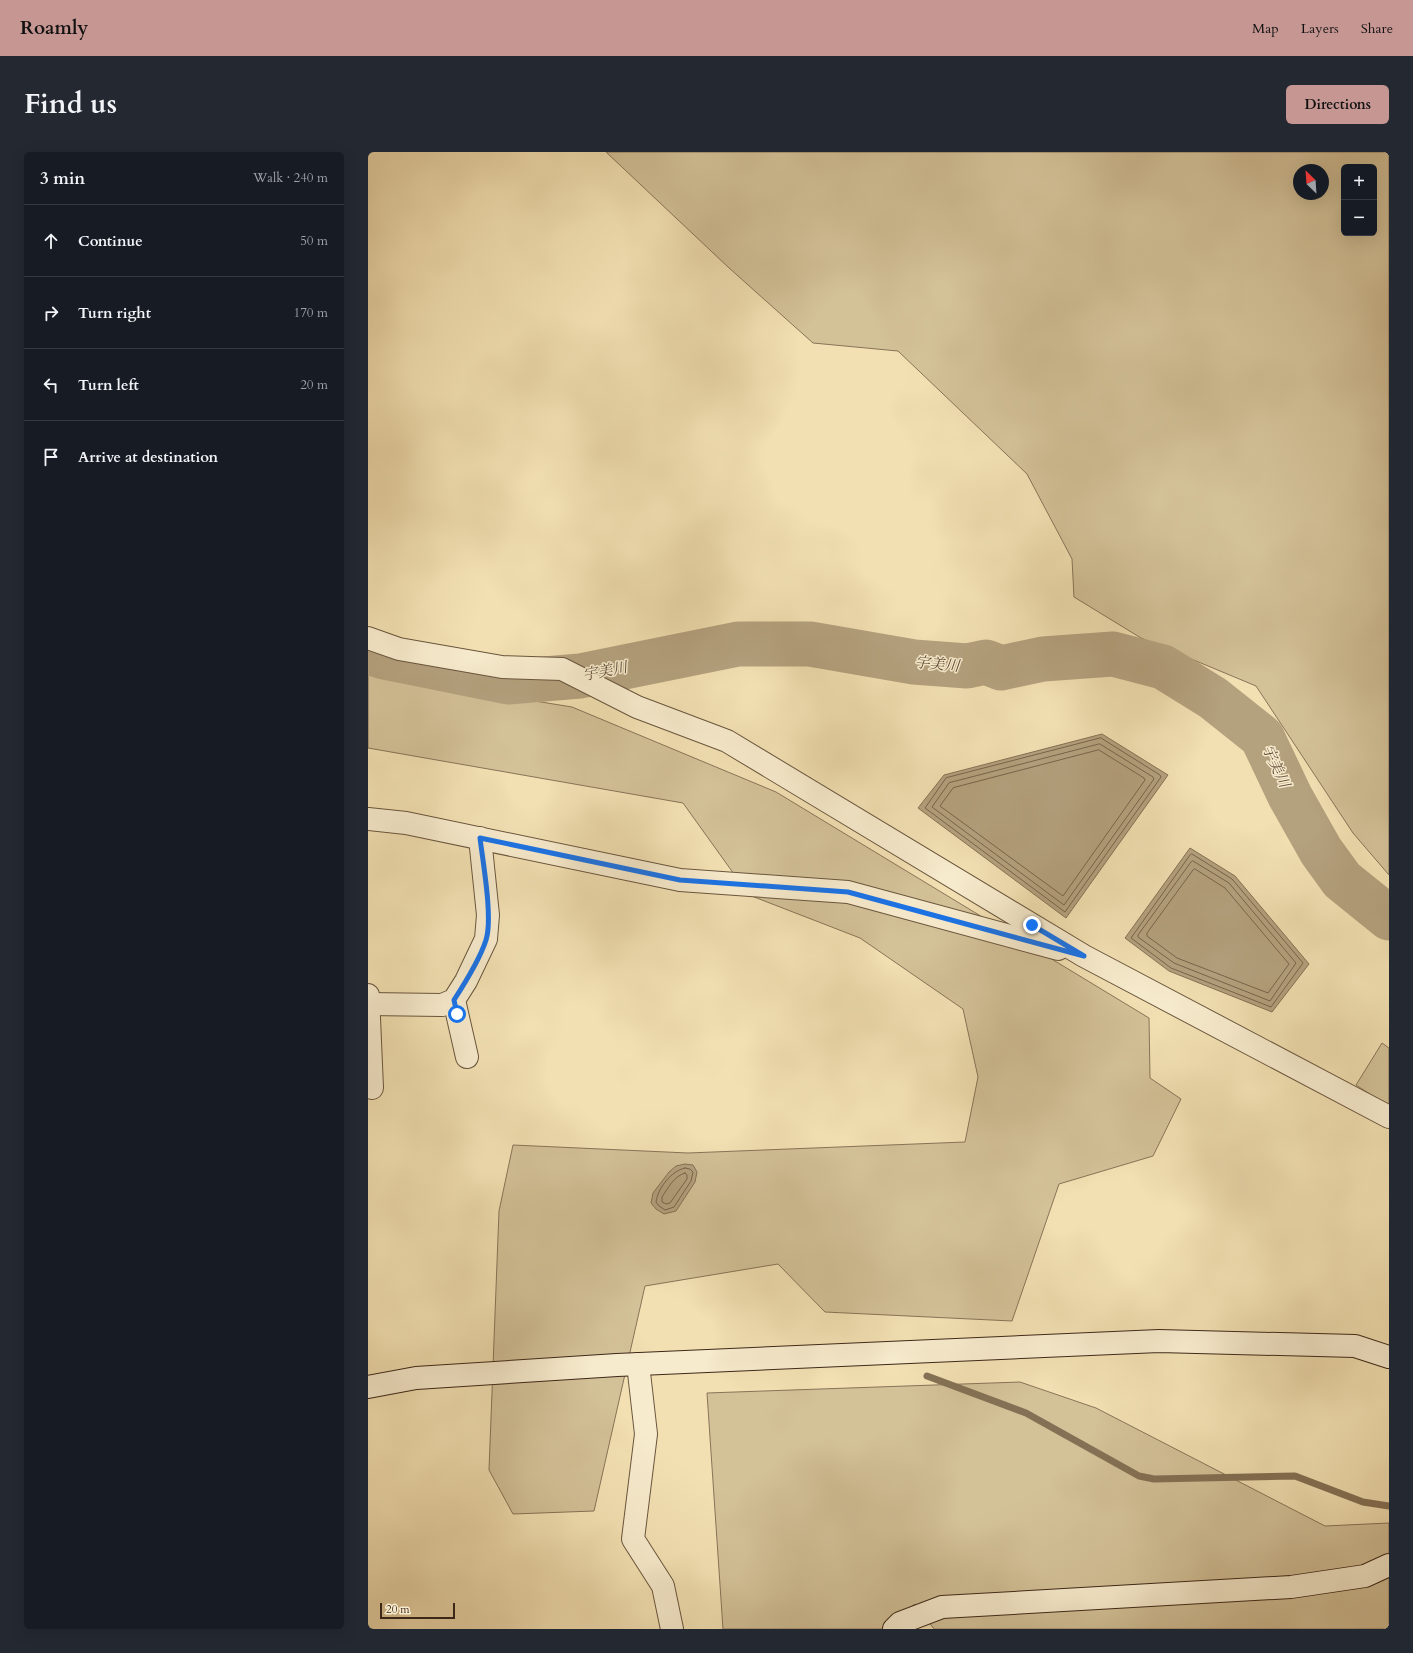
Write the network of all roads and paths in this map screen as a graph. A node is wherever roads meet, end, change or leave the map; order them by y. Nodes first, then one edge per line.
1 (368, 638) edge
2 (368, 819) edge
3 (480, 838) junction
4 (1084, 956) junction
5 (368, 995) edge
6 (454, 1000) junction
7 (368, 1004) edge
8 (466, 1057) dead end
9 (372, 1088) dead end
10 (1389, 1117) edge
11 (1389, 1357) edge
12 (638, 1364) junction
13 (368, 1387) edge
14 (1389, 1564) edge
15 (672, 1629) edge
16 (894, 1629) edge

1 - 4 street
2 - 3 street
3 - 4 street
3 - 6 street
4 - 10 street
5 - 7 street
6 - 7 street
6 - 8 street
7 - 9 street
11 - 12 street
12 - 13 street
12 - 15 street
14 - 16 street

